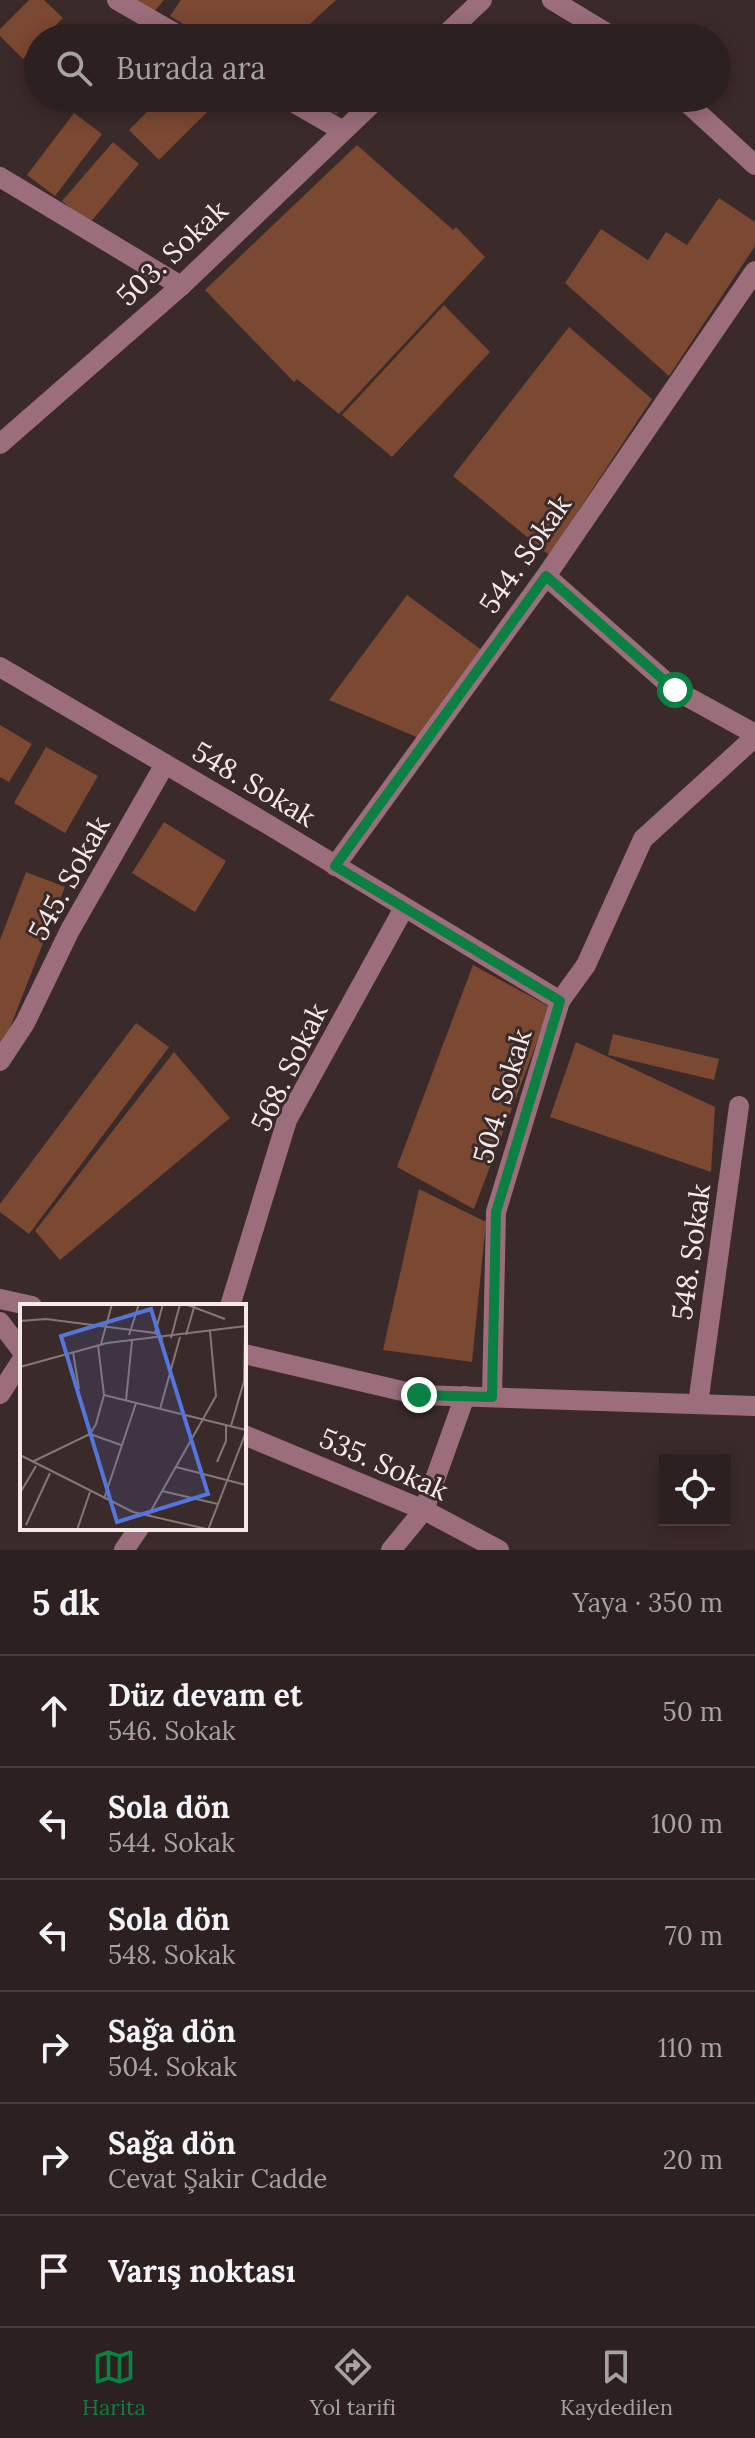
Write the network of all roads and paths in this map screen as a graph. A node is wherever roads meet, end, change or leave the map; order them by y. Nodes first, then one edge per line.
1 (117, 0) edge
2 (482, 0) edge
3 (552, 0) edge
4 (159, 24) edge
5 (457, 24) edge
6 (592, 24) edge
7 (310, 112) edge
8 (363, 112) edge
9 (697, 112) edge
10 (343, 131) junction
11 (755, 165) edge
12 (0, 177) edge
13 (755, 271) edge
14 (181, 286) junction
15 (0, 444) edge
16 (546, 576) junction
17 (0, 667) edge
18 (755, 735) edge
19 (165, 764) junction
20 (335, 866) junction
21 (404, 908) junction
22 (560, 1001) junction
23 (0, 1061) edge
24 (739, 1106) dead end
25 (0, 1299) edge
26 (23, 1304) edge
27 (231, 1304) edge
28 (0, 1322) edge
29 (20, 1348) edge
30 (246, 1358) edge
31 (20, 1363) edge
32 (0, 1394) edge
33 (465, 1396) junction
34 (492, 1397) junction
35 (698, 1404) junction
36 (755, 1406) edge
37 (246, 1436) edge
38 (424, 1510) junction
39 (138, 1530) edge
40 (124, 1550) edge
41 (391, 1550) edge
42 (499, 1550) edge

1 - 4 street
2 - 5 street
3 - 6 street
7 - 10 street
8 - 10 street, 503. Sokak
9 - 11 street
10 - 14 street, 503. Sokak
12 - 14 street
13 - 16 street, 544. Sokak
14 - 15 street, 503. Sokak
16 - 18 street
16 - 20 street, 544. Sokak
17 - 19 street, 548. Sokak
18 - 22 street, 504. Sokak
19 - 20 street, 548. Sokak
19 - 23 street, 545. Sokak
20 - 21 street, 548. Sokak
21 - 22 street, 548. Sokak
21 - 27 street, 568. Sokak
22 - 34 street, 504. Sokak
24 - 35 street, 548. Sokak
25 - 26 street
28 - 29 street
30 - 33 street
31 - 32 street
33 - 34 street
33 - 38 street
34 - 35 street
35 - 36 street
37 - 38 street, 535. Sokak
38 - 41 street
38 - 42 street, 535. Sokak
39 - 40 street

